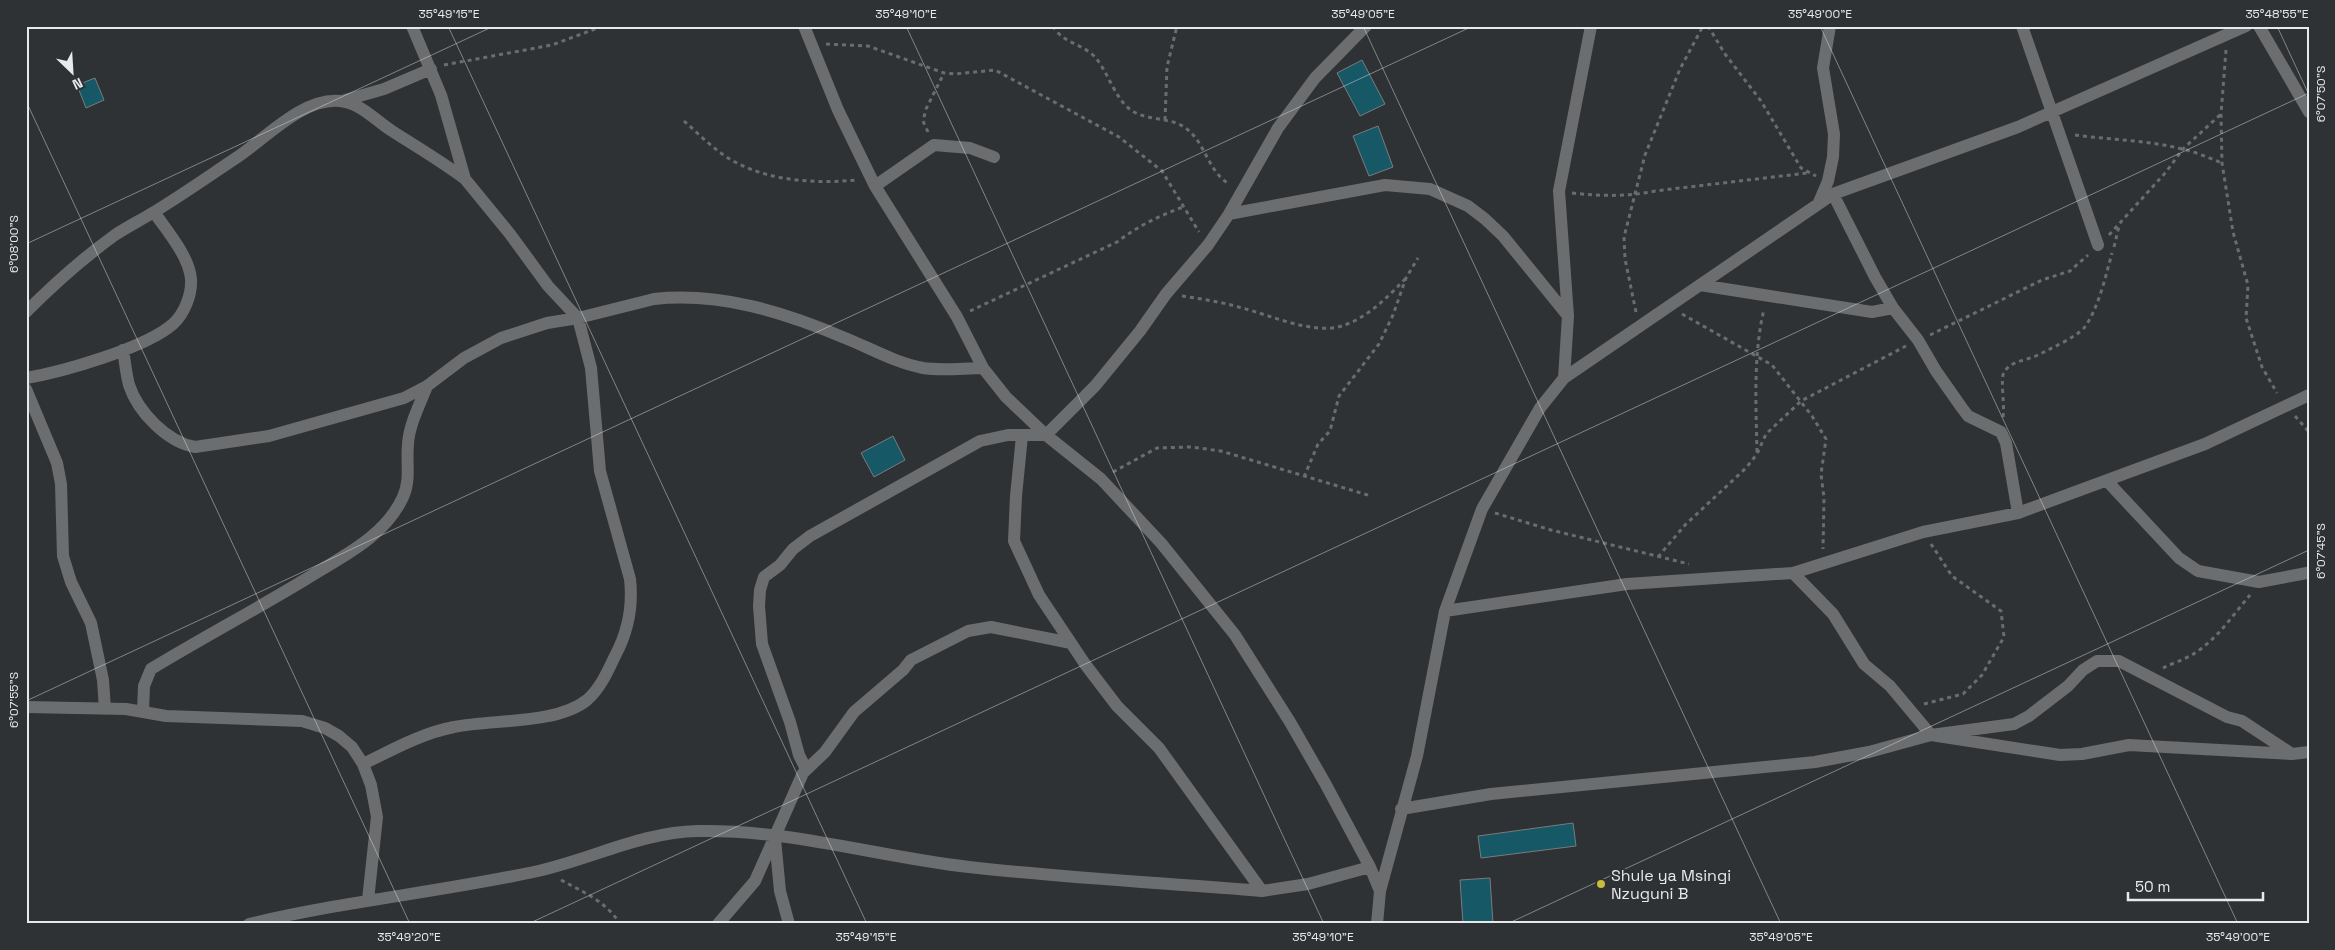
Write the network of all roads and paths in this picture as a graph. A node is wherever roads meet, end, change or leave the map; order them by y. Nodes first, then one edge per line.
1 (412, 26) edge
2 (603, 26) edge
3 (804, 26) edge
4 (1053, 26) edge
5 (1177, 26) edge
6 (1366, 26) edge
7 (1591, 26) edge
8 (1703, 26) edge
9 (1708, 26) edge
10 (1830, 26) edge
11 (2022, 26) edge
12 (2246, 26) edge
13 (2258, 26) edge
14 (2228, 34) junction
15 (811, 43) junction
16 (431, 69) junction
17 (944, 73) junction
18 (342, 101) junction
19 (2051, 112) junction
20 (2309, 112) edge
21 (1165, 120) junction
22 (684, 121) dead end
23 (2058, 132) junction
24 (934, 145) junction
25 (994, 157) dead end
26 (2222, 163) junction
27 (1807, 173) junction
28 (465, 179) junction
29 (1828, 181) junction
30 (873, 182) junction
31 (1243, 191) junction
32 (1559, 191) junction
33 (1833, 194) junction
34 (1634, 196) junction
35 (1819, 203) junction
36 (1183, 207) junction
37 (154, 212) junction
38 (1229, 214) junction
39 (2120, 226) dead end
40 (1208, 245) junction
41 (2098, 245) dead end
42 (1418, 258) dead end
43 (1406, 278) junction
44 (1700, 285) junction
45 (1166, 294) junction
46 (1767, 297) junction
47 (1669, 306) junction
48 (1893, 308) junction
49 (26, 312) edge
50 (1568, 316) junction
51 (957, 317) junction
52 (578, 318) junction
53 (1639, 326) junction
54 (1918, 340) junction
55 (123, 350) junction
56 (1756, 357) junction
57 (983, 368) junction
58 (26, 378) edge
59 (1564, 378) junction
60 (427, 386) junction
61 (26, 389) edge
62 (2309, 395) edge
63 (1801, 401) junction
64 (2286, 406) junction
65 (2001, 432) junction
66 (2309, 432) edge
67 (1046, 435) junction
68 (1022, 436) junction
69 (1757, 454) junction
70 (1304, 477) junction
71 (1101, 479) junction
72 (2107, 481) junction
73 (1371, 496) dead end
74 (1482, 509) junction
75 (2018, 513) junction
76 (1923, 532) junction
77 (1658, 557) junction
78 (1822, 565) junction
79 (1697, 566) dead end
80 (2307, 572) dead end
81 (1793, 574) junction
82 (2259, 582) junction
83 (1445, 610) junction
84 (1071, 643) junction
85 (2147, 675) junction
86 (26, 707) edge
87 (105, 708) junction
88 (1908, 708) junction
89 (144, 711) junction
90 (1931, 734) junction
91 (2309, 752) edge
92 (2292, 754) junction
93 (363, 764) junction
94 (806, 769) junction
95 (1401, 809) junction
96 (775, 836) junction
97 (1370, 867) junction
98 (540, 870) junction
99 (1262, 890) junction
100 (1380, 891) junction
101 (368, 900) junction
102 (1376, 923) edge
103 (249, 924) edge
104 (620, 924) edge
105 (718, 924) edge
106 (789, 924) edge

1 - 16 street
2 - 16 path
3 - 15 street
4 - 21 path
5 - 21 path
6 - 31 street
7 - 32 street
8 - 34 path
9 - 27 path
10 - 29 street
11 - 19 street
12 - 14 street
13 - 20 street
14 - 19 street
14 - 26 path
15 - 17 path
15 - 30 street
16 - 18 street
16 - 28 street
17 - 24 path
17 - 36 path
18 - 28 street
18 - 37 street
19 - 23 street
19 - 33 street
21 - 31 path
22 - 30 path
23 - 26 path
23 - 41 street
24 - 25 street
24 - 30 street
26 - 64 path
27 - 29 path
27 - 34 path
28 - 52 street
29 - 35 street
30 - 51 street
31 - 38 street
32 - 34 path
32 - 50 street
33 - 35 street
33 - 48 street
34 - 53 path
35 - 44 street
36 - 40 path
36 - 51 path
37 - 49 street
37 - 55 street
38 - 40 street
38 - 50 street
39 - 65 path
40 - 45 street
42 - 43 path
43 - 45 path
43 - 70 path
44 - 46 street
44 - 47 street
45 - 67 street
46 - 48 street
46 - 56 path
47 - 53 street
47 - 56 path
48 - 54 street
50 - 59 street
51 - 57 street
52 - 57 street
52 - 60 street
52 - 93 street
53 - 59 street
54 - 63 path
54 - 65 street
55 - 58 street
55 - 60 street
56 - 63 path
56 - 69 path
57 - 67 street
59 - 74 street
60 - 89 street
61 - 87 street
62 - 64 street
63 - 69 path
63 - 78 path
64 - 66 path
64 - 72 street
65 - 75 street
67 - 68 street
67 - 71 street
68 - 84 street
68 - 94 street
69 - 77 path
70 - 71 path
70 - 73 path
71 - 97 street
72 - 75 street
72 - 82 street
74 - 77 path
74 - 83 street
75 - 76 street
76 - 78 street
76 - 88 path
77 - 79 path
78 - 81 street
80 - 82 street
81 - 83 street
81 - 88 street
82 - 85 path
83 - 95 street
84 - 94 street
84 - 99 street
85 - 90 street
85 - 92 street
86 - 87 street
87 - 89 street
88 - 90 street
89 - 93 street
90 - 92 street
90 - 95 street
91 - 92 street
93 - 101 street
94 - 96 street
95 - 100 street
96 - 98 street
96 - 99 street
96 - 105 street
96 - 106 street
97 - 99 street
97 - 100 street
98 - 101 street
98 - 104 path
100 - 102 street
101 - 103 street

